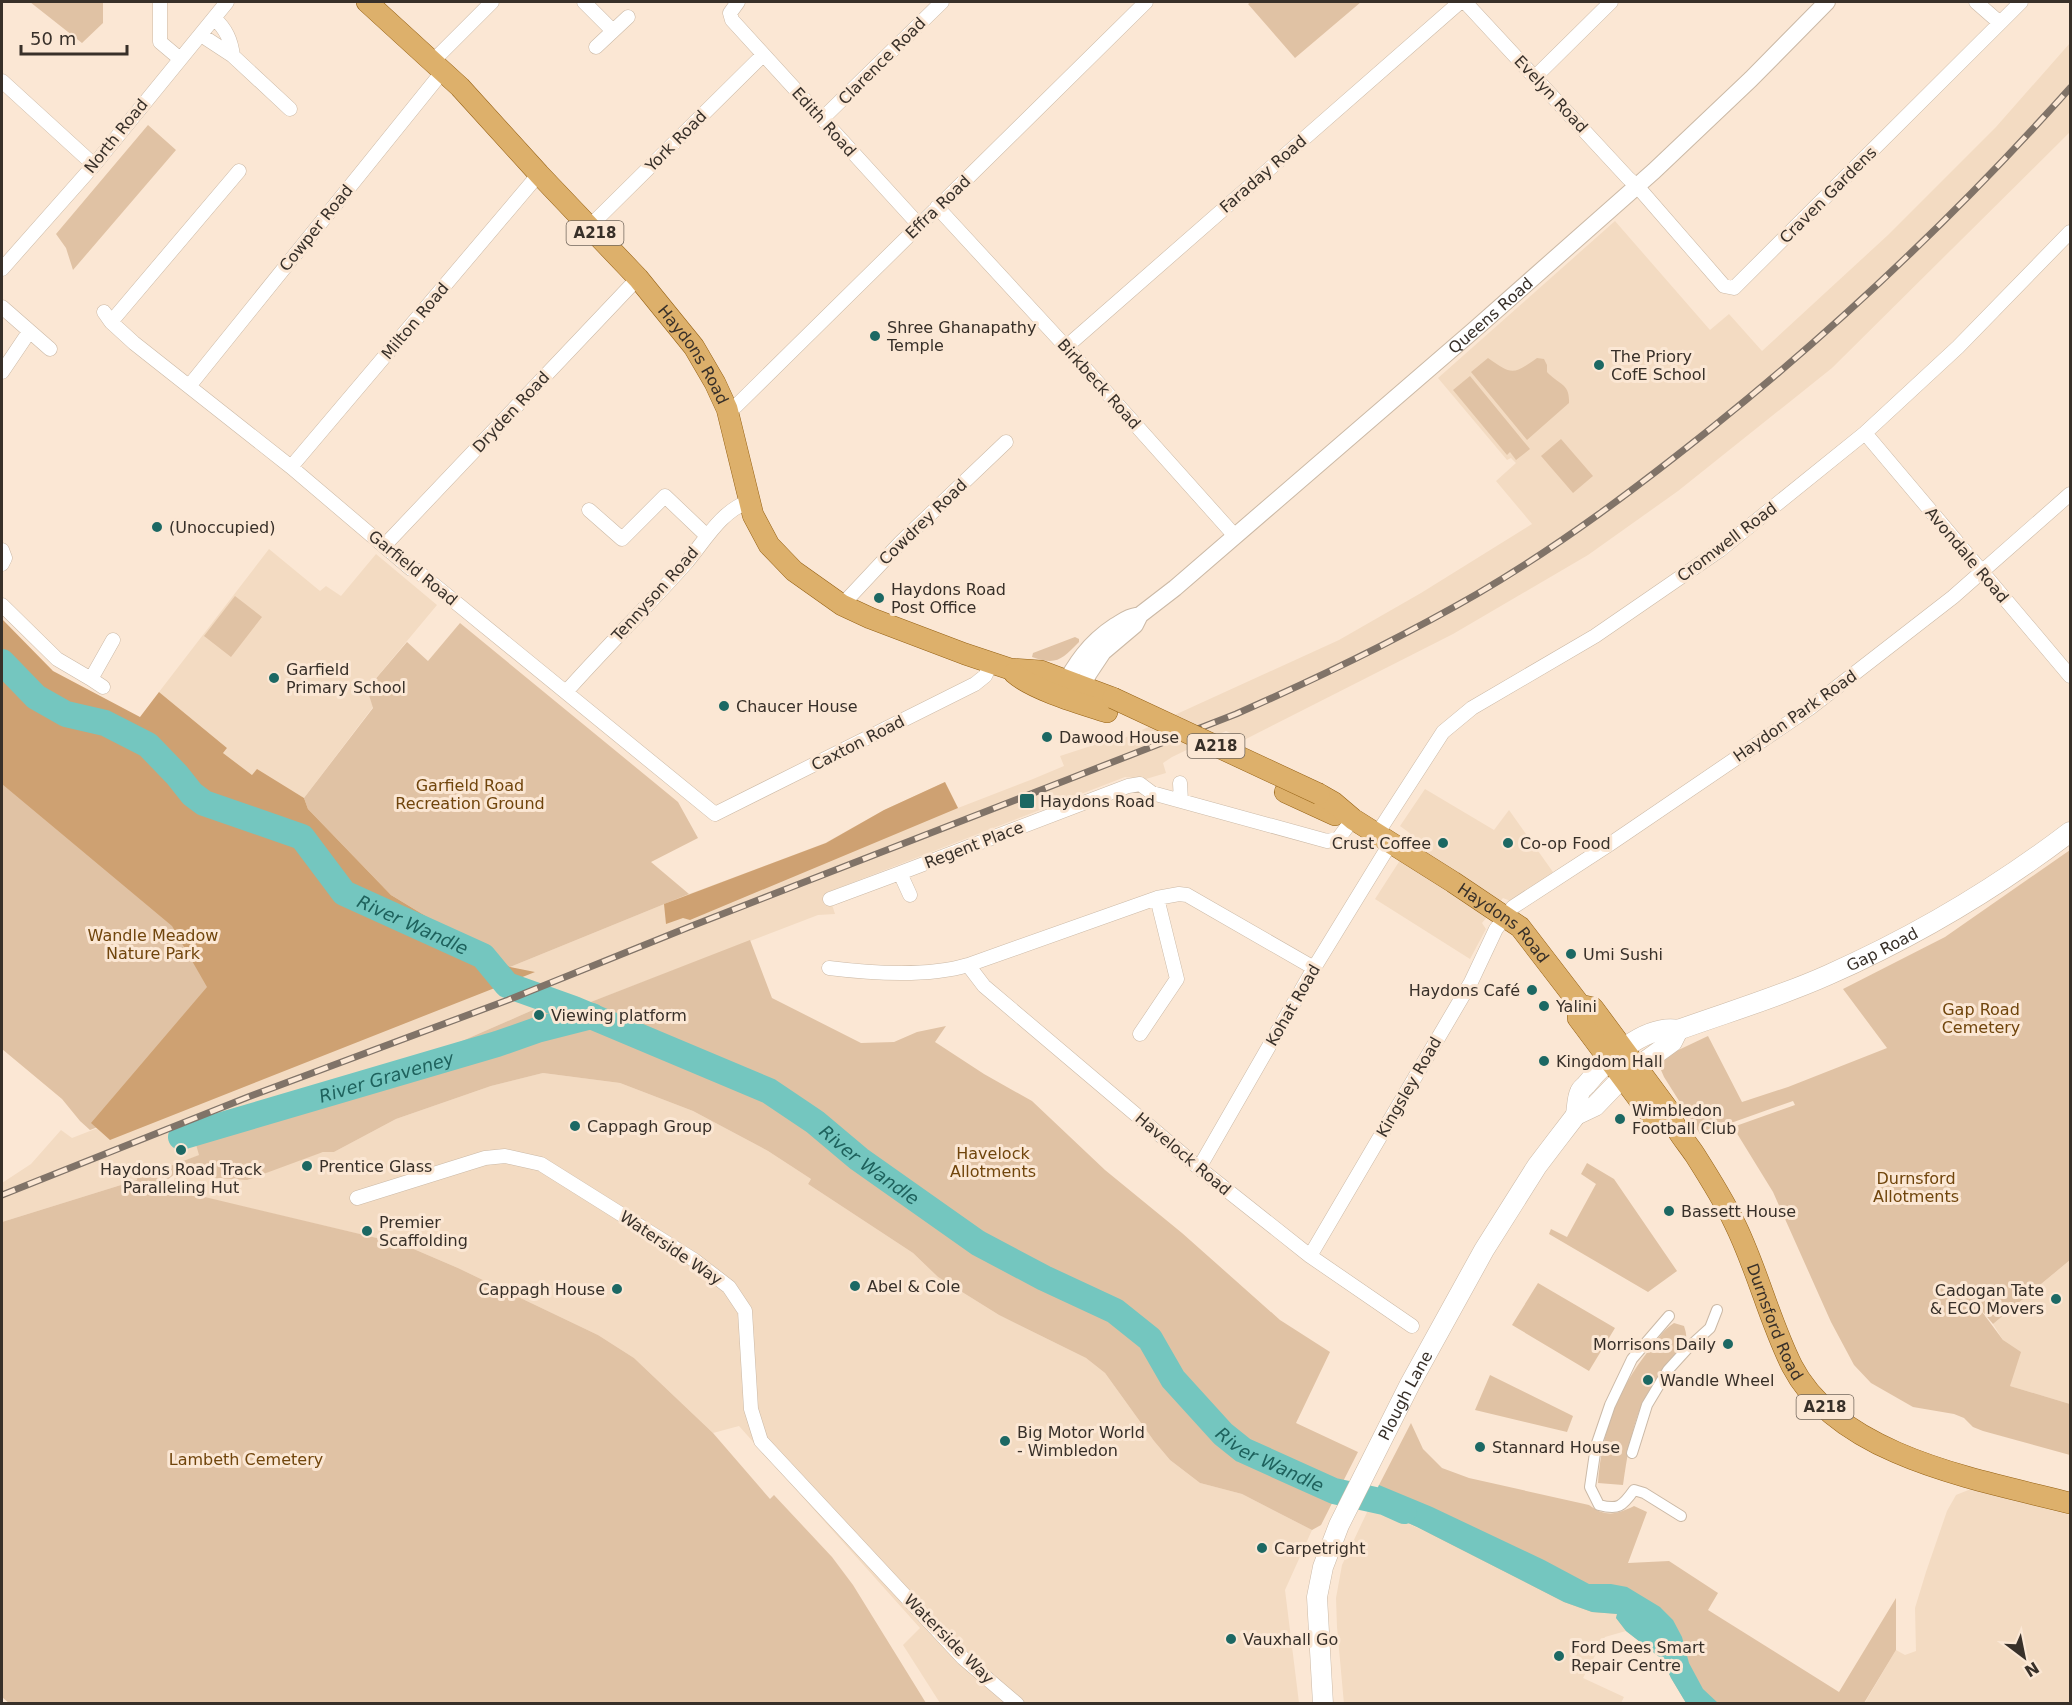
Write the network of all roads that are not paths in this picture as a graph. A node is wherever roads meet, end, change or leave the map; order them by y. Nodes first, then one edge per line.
1 (160, 2) edge
2 (227, 2) edge
3 (367, 2) edge
4 (492, 2) edge
5 (584, 2) edge
6 (738, 2) edge
7 (942, 2) edge
8 (1146, 2) edge
9 (1460, 2) edge
10 (1465, 2) edge
11 (1611, 2) edge
12 (1827, 2) edge
13 (1976, 2) edge
14 (2021, 2) edge
15 (628, 17) dead end
16 (214, 18) junction
17 (2000, 23) junction
18 (613, 31) junction
19 (201, 35) junction
20 (596, 47) dead end
21 (763, 55) junction
22 (233, 56) junction
23 (179, 58) junction
24 (438, 66) junction
25 (1535, 77) junction
26 (2, 81) edge
27 (290, 109) dead end
28 (822, 119) junction
29 (94, 165) junction
30 (238, 171) dead end
31 (539, 174) junction
32 (1637, 186) junction
33 (937, 207) junction
34 (919, 225) junction
35 (589, 228) junction
36 (2070, 232) edge
37 (2, 269) edge
38 (638, 278) junction
39 (2, 307) edge
40 (29, 332) junction
41 (1066, 347) junction
42 (50, 349) dead end
43 (2, 372) edge
44 (190, 385) junction
45 (727, 409) junction
46 (1865, 433) junction
47 (1006, 442) dead end
48 (291, 468) junction
49 (2070, 494) edge
50 (748, 502) junction
51 (588, 510) dead end
52 (706, 536) junction
53 (1235, 536) junction
54 (384, 546) junction
55 (2, 550) edge
56 (2, 564) edge
57 (1982, 573) junction
58 (2, 605) edge
59 (842, 605) junction
60 (113, 640) dead end
61 (1001, 665) junction
62 (2070, 676) edge
63 (91, 679) junction
64 (103, 687) dead end
65 (1071, 690) junction
66 (566, 692) junction
67 (1180, 783) dead end
68 (1181, 801) junction
69 (715, 814) joint
70 (1353, 819) junction
71 (2070, 832) edge
72 (1384, 839) junction
73 (900, 873) junction
74 (910, 895) dead end
75 (1157, 898) junction
76 (830, 899) dead end
77 (1505, 917) junction
78 (968, 966) junction
79 (828, 968) dead end
80 (1314, 968) junction
81 (1678, 1030) junction
82 (1140, 1034) dead end
83 (1616, 1055) junction
84 (1630, 1073) junction
85 (1576, 1114) junction
86 (1199, 1168) junction
87 (357, 1198) dead end
88 (1310, 1256) junction
89 (1717, 1310) dead end
90 (1669, 1316) dead end
91 (1412, 1326) dead end
92 (1632, 1453) dead end
93 (2070, 1503) edge
94 (1681, 1516) dead end
95 (1017, 1704) edge
96 (1323, 1704) edge

1 - 23 street
2 - 16 street, North Road
3 - 24 main road, Haydons Road / A218
4 - 24 street, Cowper Road
5 - 18 street
6 - 21 street, Edith Road
7 - 28 street, Clarence Road
8 - 33 street, Effra Road
9 - 41 street, Faraday Road
10 - 25 street, Evelyn Road
11 - 25 street
12 - 32 street, Queens Road
13 - 17 street
14 - 17 street
15 - 18 street
16 - 19 street, North Road
16 - 22 street
17 - 32 street, Craven Gardens
18 - 20 street
19 - 22 street
19 - 23 street, North Road
21 - 28 street, Edith Road
21 - 35 street, York Road
22 - 27 street
23 - 29 street, North Road
24 - 31 main road, Haydons Road / A218
24 - 44 street, Cowper Road
25 - 32 street, Evelyn Road
26 - 29 street
28 - 34 street, Edith Road
29 - 37 street, North Road
30 - 44 street, Garfield Road
31 - 35 main road, Haydons Road / A218
31 - 48 street, Milton Road
32 - 53 street, Queens Road
33 - 34 street, Effra Road
33 - 41 street, Birkbeck Road
34 - 45 street, Effra Road
35 - 38 main road, Haydons Road / A218
36 - 46 street, Cromwell Road
38 - 45 main road, Haydons Road / A218
38 - 54 street, Dryden Road
39 - 40 street
40 - 42 street
40 - 43 street
41 - 53 street, Birkbeck Road
44 - 48 street, Garfield Road
45 - 50 main road, Haydons Road / A218
46 - 57 street, Avondale Road
46 - 72 street, Cromwell Road
47 - 59 street, Cowdrey Road
48 - 54 street, Garfield Road
49 - 57 street, Haydon Park Road
50 - 52 street, Tennyson Road
50 - 59 main road, Haydons Road / A218
51 - 52 street
52 - 66 street, Tennyson Road
53 - 65 street, Queens Road
54 - 66 street, Garfield Road
55 - 56 street
57 - 62 street, Avondale Road
57 - 77 street, Haydon Park Road
58 - 63 street
59 - 61 main road, Haydons Road / A218
60 - 63 street
61 - 65 main road, Haydons Road / A218
61 - 69 street, Caxton Road
63 - 64 street
65 - 70 main road, Haydons Road / A218
66 - 69 street, Garfield Road
67 - 68 street
68 - 70 street, Regent Place
68 - 73 street, Regent Place
70 - 72 main road, Haydons Road / A218
71 - 81 main road, Gap Road
72 - 77 main road, Haydons Road / A218
72 - 80 street, Kohat Road
73 - 74 street
73 - 76 street, Regent Place
75 - 78 street
75 - 80 street
75 - 82 street
77 - 83 main road, Haydons Road / A218
77 - 88 street, Kingsley Road
78 - 79 street
78 - 86 street, Havelock Road
80 - 86 street, Kohat Road
81 - 83 main road, Gap Road
81 - 84 main road, Gap Road
83 - 84 main road, Haydons Road
83 - 85 main road, Plough Lane
84 - 85 main road, Plough Lane
84 - 93 main road, Durnsford Road / A218
85 - 96 main road, Plough Lane
86 - 88 street, Havelock Road
87 - 95 street, Waterside Way
88 - 91 street, Havelock Road
89 - 92 street
90 - 94 street

